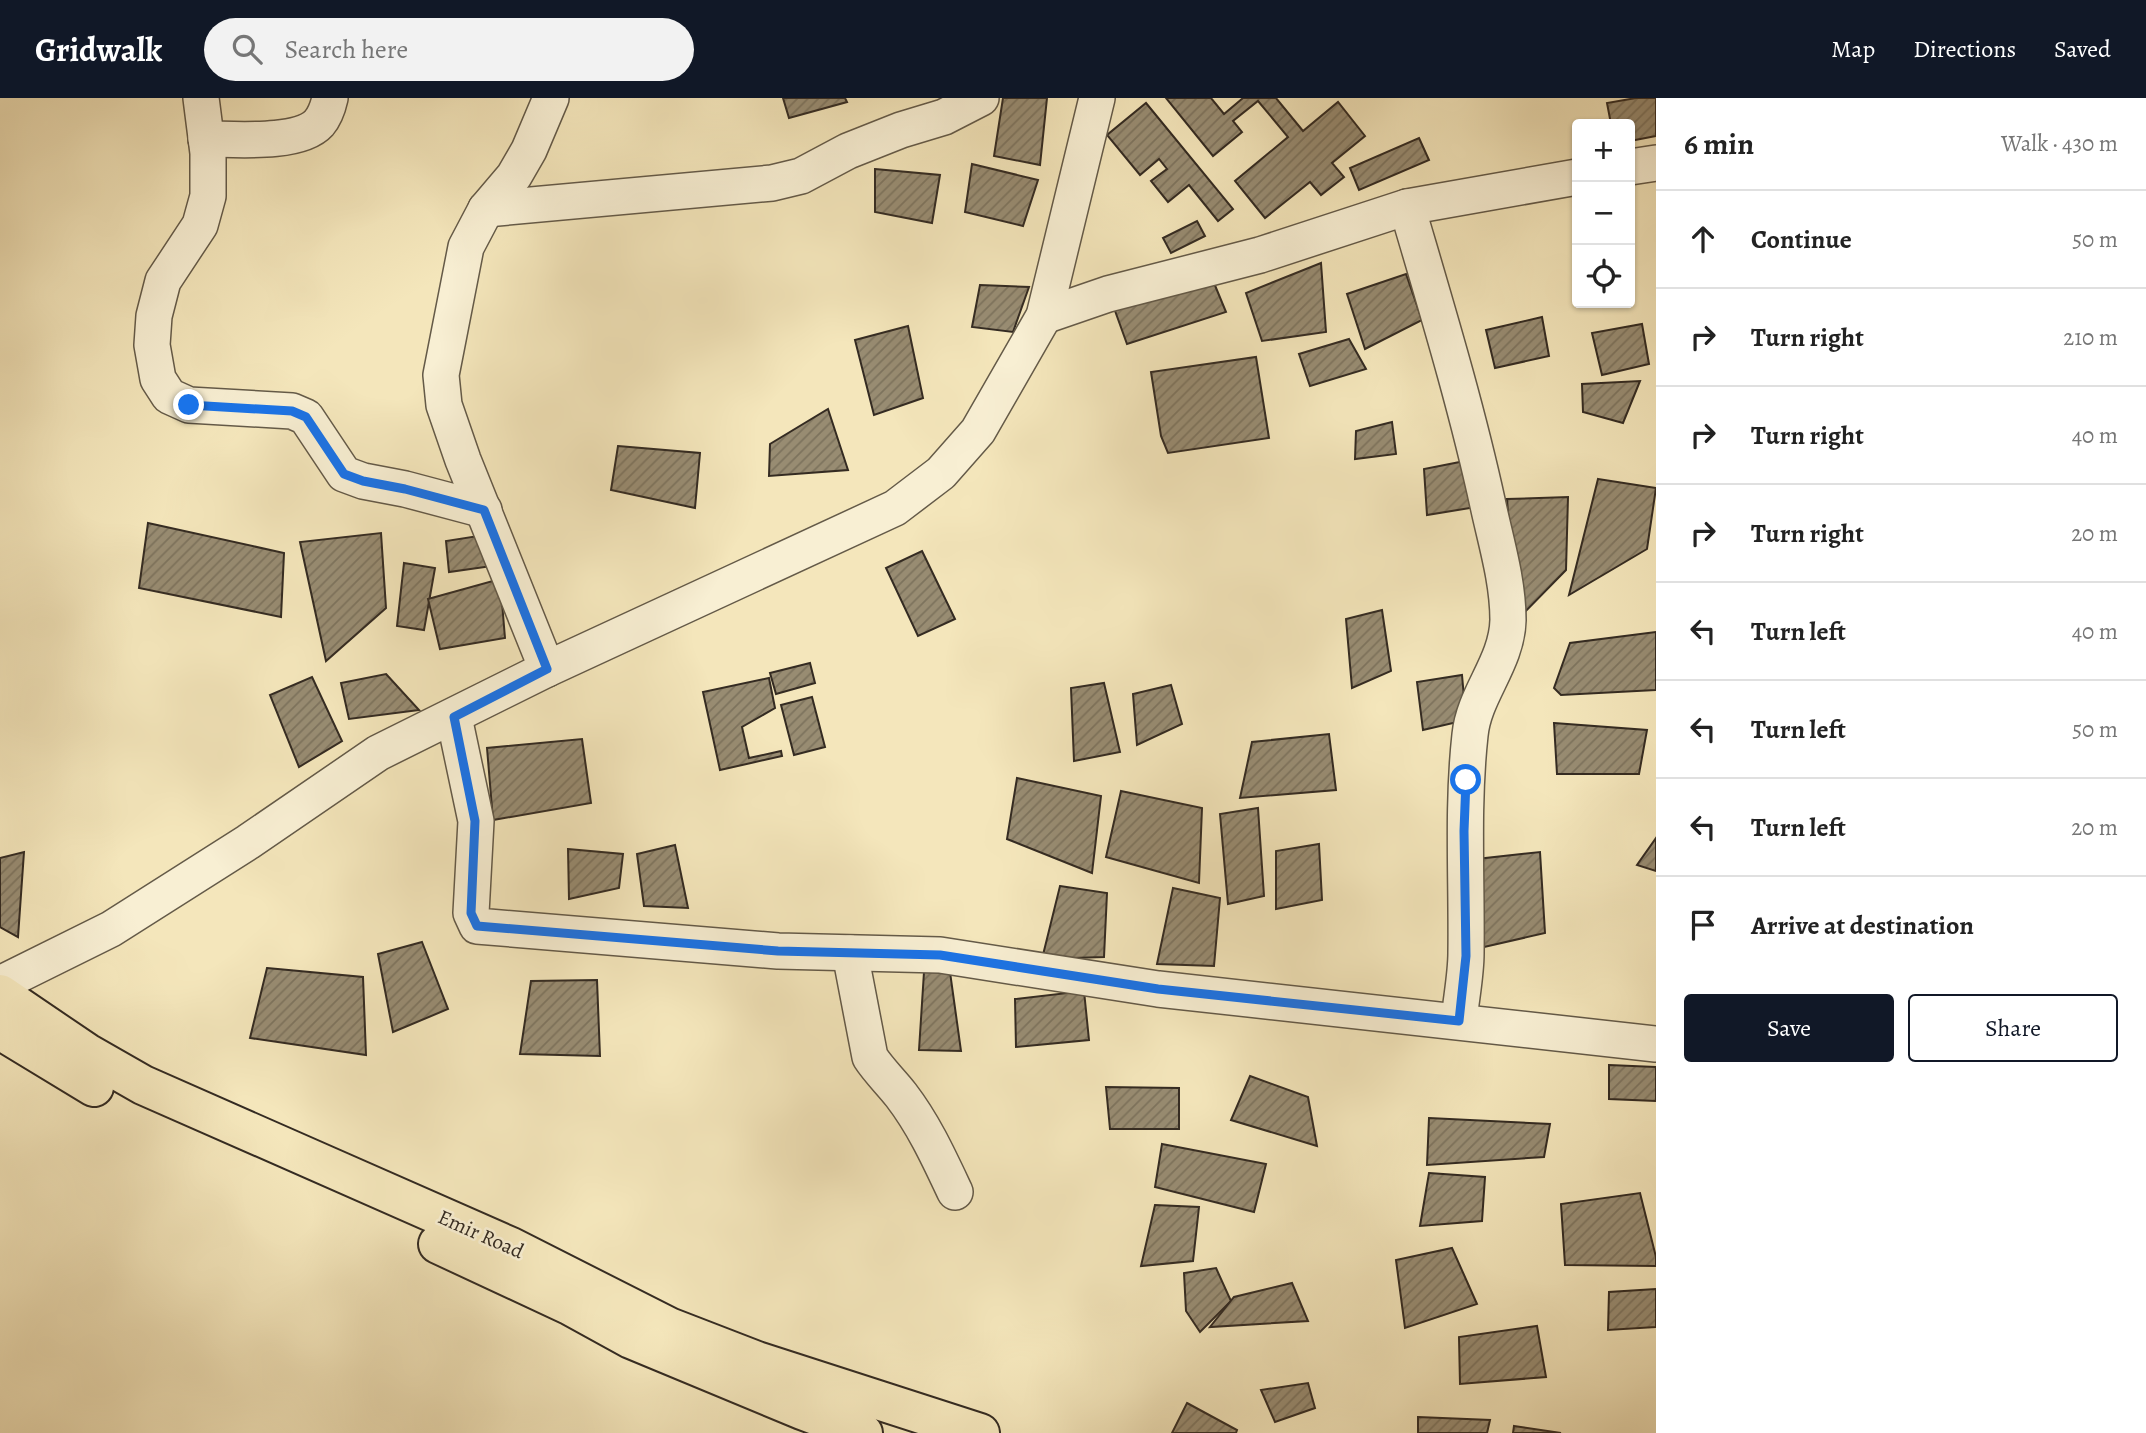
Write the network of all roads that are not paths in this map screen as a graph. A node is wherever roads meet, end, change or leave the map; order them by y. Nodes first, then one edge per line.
1 (201, 98) edge
2 (331, 98) edge
3 (551, 98) edge
4 (981, 98) edge
5 (1097, 98) edge
6 (206, 139) junction
7 (1656, 163) edge
8 (1635, 166) edge
9 (1572, 178) edge
10 (1407, 207) junction
11 (486, 209) junction
12 (1044, 316) junction
13 (484, 510) junction
14 (547, 669) junction
15 (454, 717) junction
16 (850, 953) junction
17 (0, 984) edge
18 (0, 995) edge
19 (1459, 1021) junction
20 (0, 1030) edge
21 (1656, 1044) edge
22 (955, 1192) dead end
23 (863, 1433) edge
24 (980, 1433) edge

1 - 6 street
2 - 6 street
3 - 11 street
4 - 11 street
5 - 12 street
6 - 13 street
7 - 8 street
9 - 10 street
10 - 12 street
10 - 19 street
11 - 13 street
12 - 14 street
13 - 14 street
14 - 15 street
15 - 16 street
15 - 17 street
16 - 19 street
16 - 22 street
18 - 24 highway, Emir Road
19 - 21 street
20 - 23 highway, Emir Road

